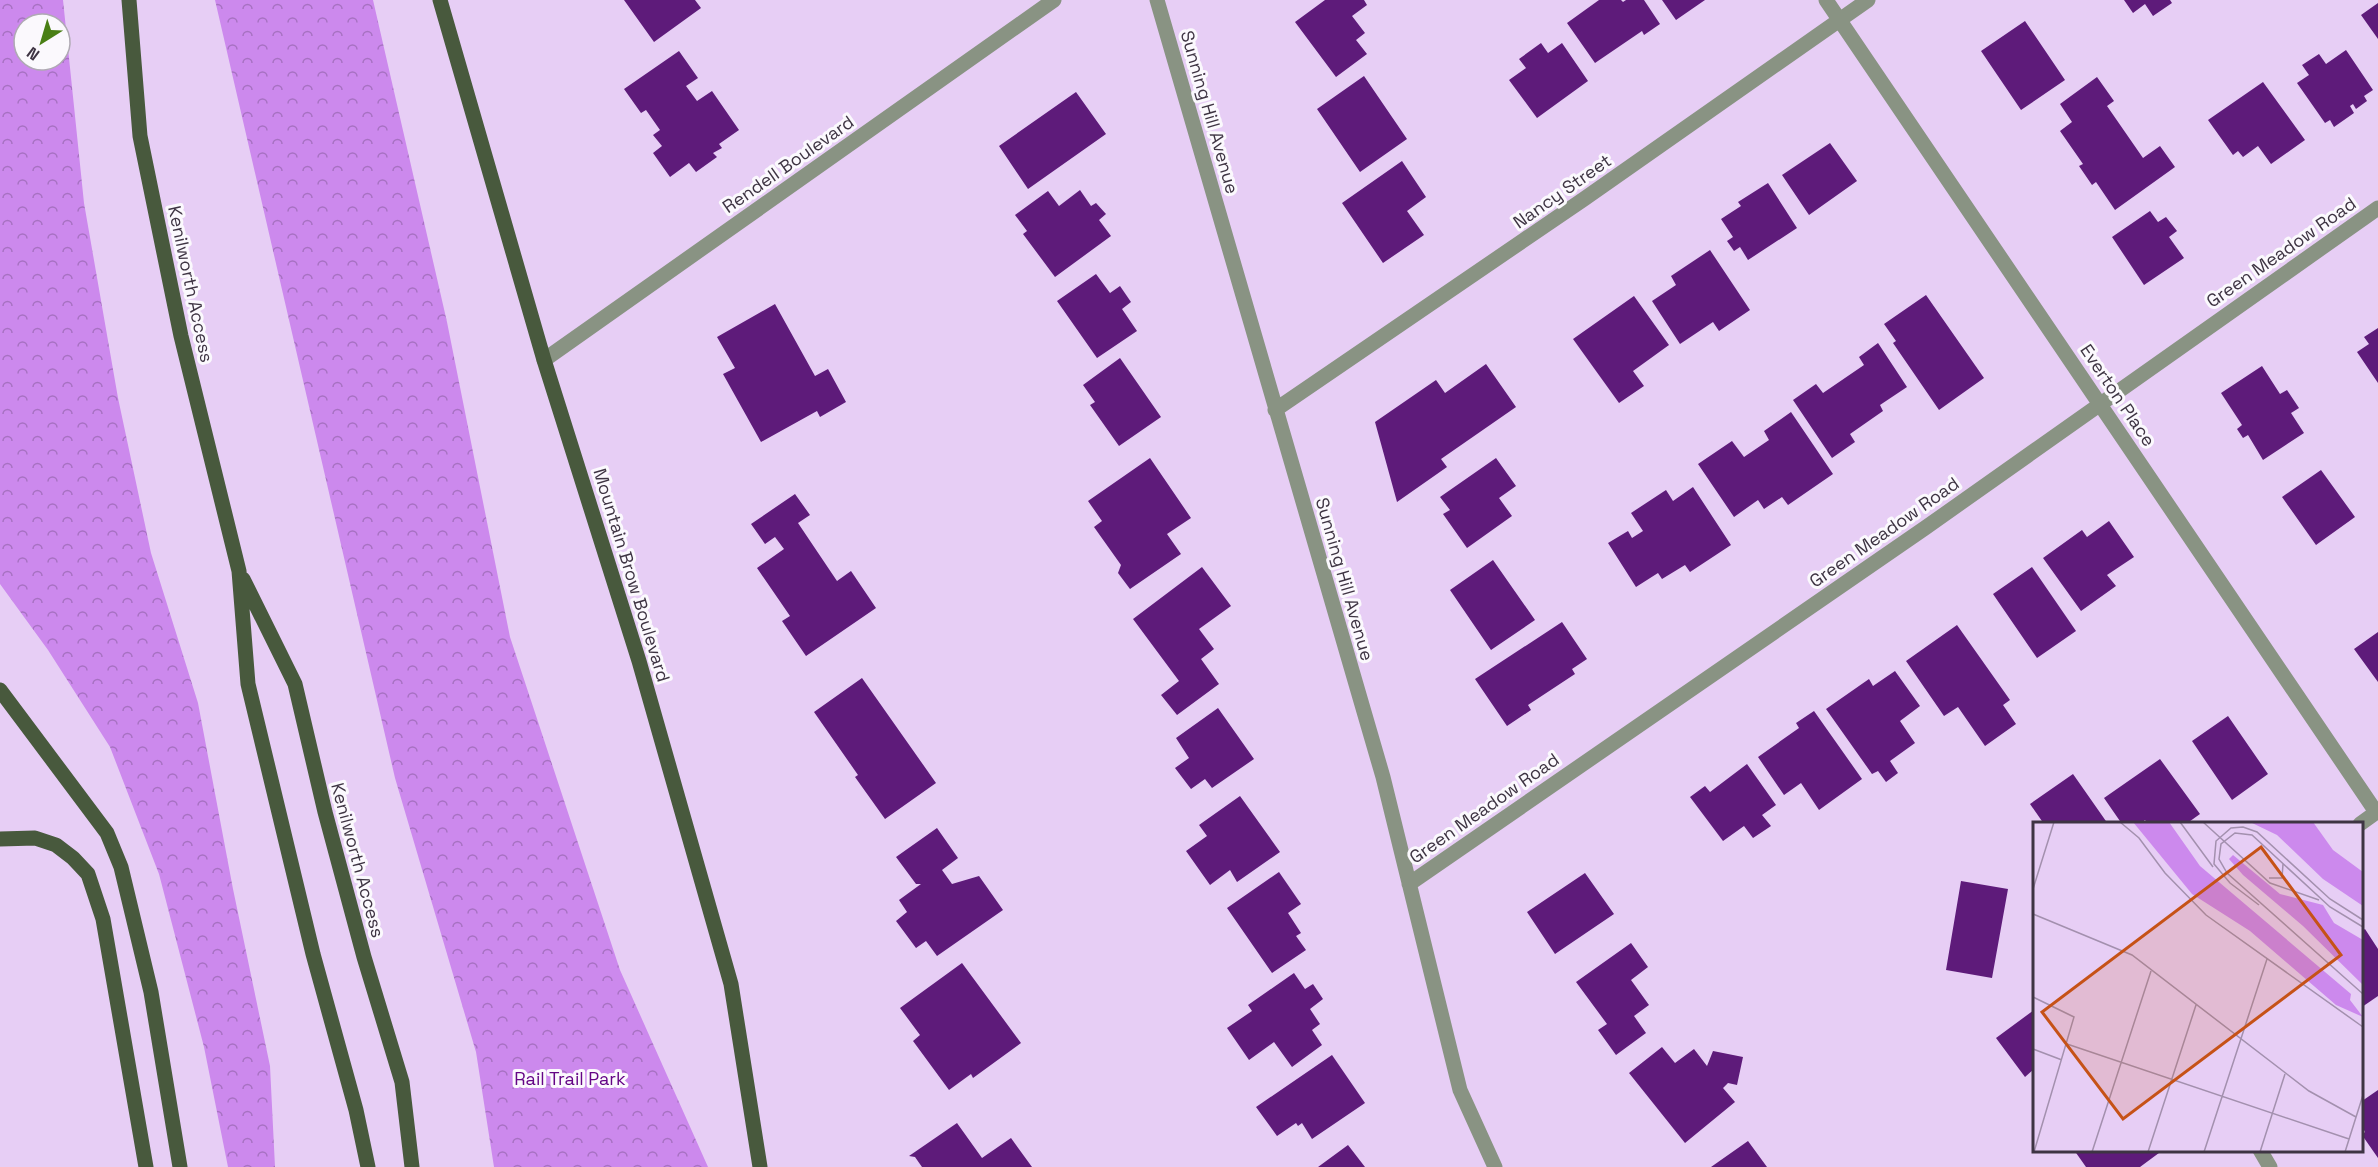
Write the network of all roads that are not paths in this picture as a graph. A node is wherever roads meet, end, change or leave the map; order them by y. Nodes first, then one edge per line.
1 (129, 0) edge
2 (440, 0) edge
3 (1054, 0) edge
4 (1157, 0) edge
5 (1826, 0) edge
6 (1868, 0) edge
7 (1840, 20) junction
8 (2378, 208) edge
9 (544, 360) junction
10 (2100, 404) junction
11 (1275, 410) junction
12 (239, 571) junction
13 (0, 690) edge
14 (2377, 811) edge
15 (2363, 822) edge
16 (0, 839) edge
17 (1408, 884) junction
18 (402, 1082) junction
19 (2261, 1152) edge
20 (146, 1167) edge
21 (180, 1167) edge
22 (368, 1167) edge
23 (412, 1167) edge
24 (423, 1167) edge
25 (760, 1167) edge
26 (1495, 1167) edge
27 (2270, 1167) edge

1 - 12 main road, Kenilworth Access
2 - 9 main road, Mountain Brow Boulevard
3 - 9 street, Rendell Boulevard
4 - 11 street, Sunning Hill Avenue
5 - 7 street, Everton Place
6 - 7 street, Nancy Street
7 - 10 street, Everton Place
7 - 11 street, Nancy Street
8 - 10 street, Green Meadow Road
9 - 25 main road, Mountain Brow Boulevard
10 - 14 street, Everton Place
10 - 17 street, Green Meadow Road
11 - 17 street, Sunning Hill Avenue
12 - 18 main road, Kenilworth Access
12 - 22 main road, Kenilworth Access
13 - 21 main road
14 - 15 street
16 - 20 main road
17 - 26 street, Sunning Hill Avenue
18 - 23 main road, Kenilworth Access
18 - 24 main road
19 - 27 street

